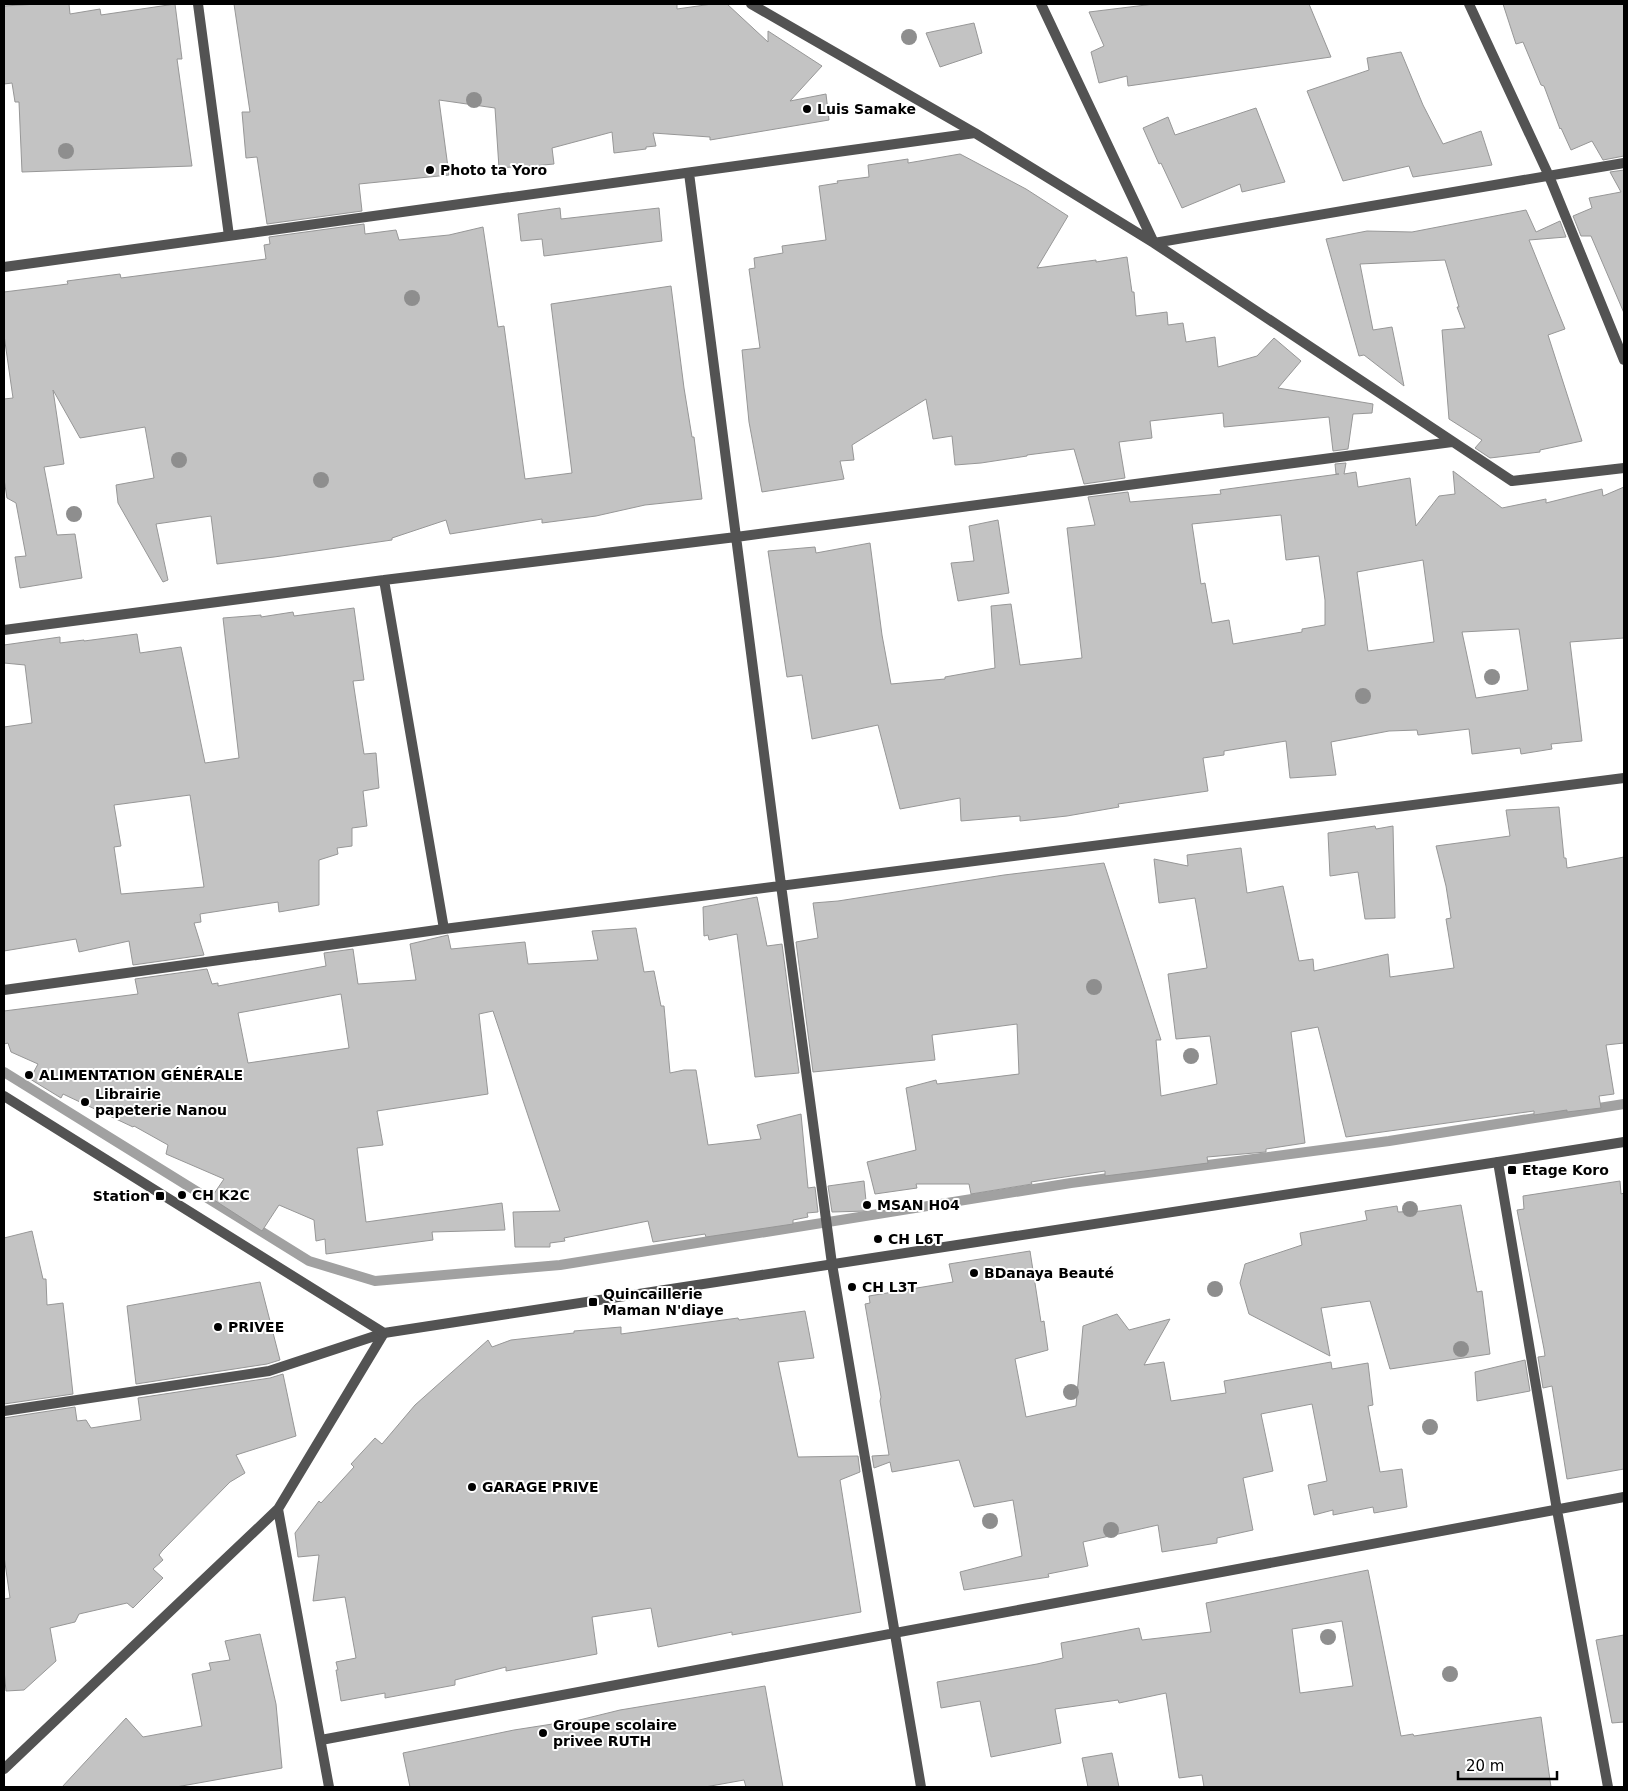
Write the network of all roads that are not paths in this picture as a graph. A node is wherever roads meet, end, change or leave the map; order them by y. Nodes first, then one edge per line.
1 (198, 4) edge
2 (751, 4) edge
3 (1041, 4) edge
4 (1469, 4) edge
5 (975, 133) junction
6 (1624, 163) edge
7 (689, 173) junction
8 (1549, 176) junction
9 (229, 236) junction
10 (1154, 243) junction
11 (4, 267) edge
12 (1624, 360) edge
13 (1452, 442) junction
14 (1624, 468) edge
15 (736, 538) junction
16 (384, 580) junction
17 (4, 630) edge
18 (1624, 778) edge
19 (781, 886) junction
20 (444, 928) junction
21 (4, 990) edge
22 (4, 1096) edge
23 (1624, 1142) edge
24 (1498, 1162) junction
25 (832, 1264) junction
26 (384, 1333) junction
27 (4, 1411) edge
28 (1624, 1498) edge
29 (278, 1508) junction
30 (1558, 1510) junction
31 (894, 1634) junction
32 (321, 1740) junction
33 (4, 1769) edge
34 (329, 1787) edge
35 (921, 1787) edge
36 (1608, 1787) edge

1 - 9 street
2 - 5 street
3 - 10 street
4 - 8 street
5 - 7 street
5 - 10 street
6 - 8 street
7 - 9 street
7 - 15 street
8 - 10 street
8 - 12 street
9 - 11 street
10 - 13 street
13 - 14 street
13 - 15 street
15 - 16 street
15 - 19 street
16 - 17 street
16 - 20 street
18 - 19 street
19 - 20 street
19 - 25 street
20 - 21 street
22 - 26 street
23 - 24 street
24 - 25 street
24 - 30 street
25 - 26 street
25 - 31 street
26 - 27 street
26 - 29 street
28 - 30 street
29 - 32 street
29 - 33 street
30 - 31 street
30 - 36 street
31 - 32 street
31 - 35 street
32 - 34 street

